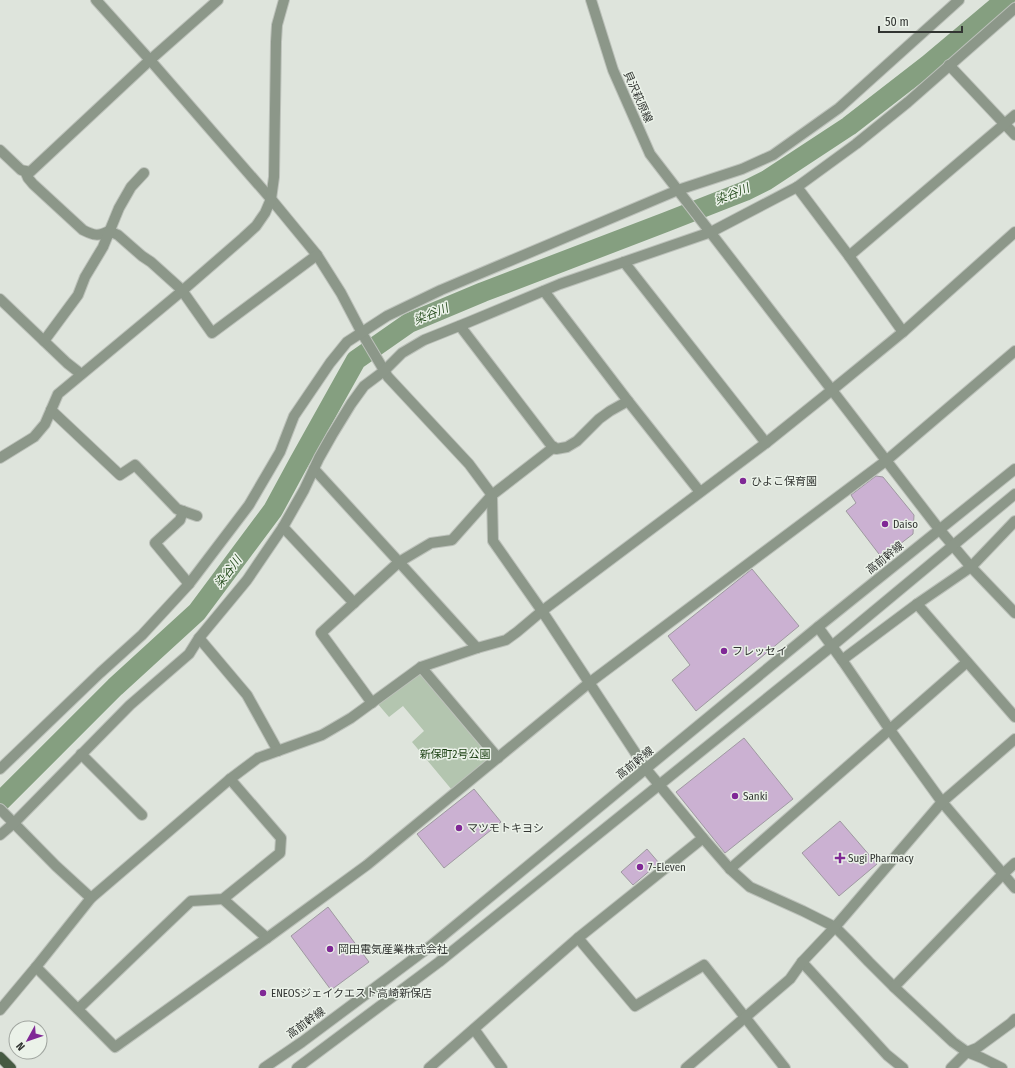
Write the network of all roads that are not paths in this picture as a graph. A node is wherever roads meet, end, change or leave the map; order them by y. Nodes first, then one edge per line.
1 (96, 0) edge
2 (218, 0) edge
3 (284, 0) edge
4 (591, 0) edge
5 (959, 0) edge
6 (1015, 8) edge
7 (150, 60) junction
8 (949, 65) junction
9 (1015, 115) edge
10 (1005, 124) junction
11 (1015, 136) edge
12 (0, 150) edge
13 (25, 171) junction
14 (144, 173) dead end
15 (797, 188) junction
16 (680, 192) junction
17 (271, 199) junction
18 (709, 230) junction
19 (109, 231) junction
20 (1015, 232) edge
21 (316, 255) junction
22 (849, 256) junction
23 (624, 262) junction
24 (544, 291) junction
25 (182, 292) junction
26 (0, 299) edge
27 (460, 326) junction
28 (362, 332) junction
29 (903, 332) junction
30 (44, 340) junction
31 (1015, 352) edge
32 (384, 371) junction
33 (81, 374) junction
34 (832, 390) junction
35 (628, 401) junction
36 (51, 410) junction
37 (766, 443) junction
38 (554, 447) junction
39 (0, 458) edge
40 (887, 460) junction
41 (314, 468) junction
42 (1015, 469) edge
43 (700, 492) junction
44 (1015, 494) edge
45 (492, 495) junction
46 (183, 511) junction
47 (198, 516) dead end
48 (1015, 521) edge
49 (283, 527) junction
50 (939, 529) junction
51 (953, 545) junction
52 (399, 562) junction
53 (971, 567) junction
54 (189, 584) junction
55 (354, 603) junction
56 (917, 604) junction
57 (542, 611) junction
58 (1015, 612) edge
59 (818, 628) junction
60 (199, 638) junction
61 (832, 646) junction
62 (477, 648) junction
63 (842, 660) junction
64 (967, 662) junction
65 (421, 667) junction
66 (589, 683) junction
67 (372, 703) junction
68 (1015, 717) edge
69 (890, 730) junction
70 (1015, 740) edge
71 (278, 751) junction
72 (81, 754) junction
73 (498, 758) junction
74 (0, 769) edge
75 (646, 770) junction
76 (230, 779) junction
77 (659, 784) junction
78 (942, 802) junction
79 (0, 809) edge
80 (142, 815) dead end
81 (12, 821) junction
82 (0, 835) edge
83 (703, 838) junction
84 (1015, 864) edge
85 (730, 869) junction
86 (1002, 874) junction
87 (1015, 888) edge
88 (90, 898) junction
89 (223, 899) junction
90 (835, 927) junction
91 (267, 938) junction
92 (578, 938) junction
93 (802, 962) junction
94 (36, 967) junction
95 (894, 987) junction
96 (78, 1008) junction
97 (0, 1010) edge
98 (745, 1018) junction
99 (1015, 1019) edge
100 (474, 1029) junction
101 (967, 1052) junction
102 (0, 1057) edge
103 (11, 1068) edge
104 (264, 1068) edge
105 (297, 1068) edge
106 (429, 1068) edge
107 (502, 1068) edge
108 (686, 1068) edge
109 (785, 1068) edge
110 (903, 1068) edge
111 (950, 1068) edge
112 (1002, 1068) edge

1 - 7 street
2 - 7 street
3 - 17 street
4 - 16 street, 貝沢萩原線
5 - 16 street
6 - 8 street
7 - 13 street
7 - 17 street
8 - 10 street
8 - 15 street
9 - 10 street
10 - 11 street
10 - 22 street
12 - 13 street
13 - 19 street
14 - 19 street
15 - 18 street
15 - 22 street
16 - 18 street, 貝沢萩原線
16 - 28 street
17 - 21 street
17 - 25 street
18 - 23 street
18 - 34 street, 貝沢萩原線
19 - 25 street
19 - 30 street
20 - 29 street
21 - 25 street
21 - 28 street
22 - 29 street
23 - 24 street
23 - 37 street
24 - 27 street
24 - 35 street
25 - 33 street
26 - 30 street
27 - 32 street
27 - 38 street
28 - 32 street
28 - 54 street
29 - 34 street
30 - 33 street
31 - 40 street
32 - 41 street
32 - 45 street
33 - 36 street
34 - 37 street
34 - 40 street, 貝沢萩原線
35 - 38 street
35 - 43 street
36 - 39 street
36 - 46 street
37 - 43 street
38 - 45 street
40 - 50 street, 貝沢萩原線
40 - 66 street
41 - 49 street
41 - 52 street
42 - 50 street, 高前幹線
43 - 57 street
44 - 51 street
45 - 52 street
45 - 57 street
46 - 47 street
46 - 54 street
48 - 53 street
49 - 55 street
49 - 60 street
50 - 51 street, 貝沢萩原線
50 - 59 street, 高前幹線
51 - 53 street, 貝沢萩原線
51 - 61 street
52 - 55 street
52 - 62 street
53 - 56 street
53 - 58 street, 貝沢萩原線
54 - 74 street
55 - 67 street
56 - 63 street
56 - 64 street
57 - 62 street
57 - 66 street
59 - 61 street
59 - 75 street, 高前幹線
60 - 71 street
60 - 72 street
61 - 63 street
61 - 77 street
62 - 65 street
63 - 69 street
64 - 68 street
64 - 69 street
65 - 67 street
65 - 73 street
66 - 73 street
66 - 75 street
67 - 71 street
69 - 78 street
69 - 85 street
70 - 78 street
71 - 76 street
72 - 80 street
72 - 81 street
73 - 91 street
75 - 77 street
75 - 104 street, 高前幹線
76 - 88 street
76 - 89 street
77 - 83 street
77 - 105 street
78 - 86 street
78 - 90 street
79 - 81 street
81 - 82 street
81 - 88 street
83 - 85 street
83 - 92 street
84 - 86 street
85 - 90 street
86 - 87 street
86 - 95 street
88 - 94 street
89 - 91 street
89 - 96 street
90 - 93 street
90 - 95 street
91 - 96 street
92 - 98 street
92 - 100 street
93 - 98 street
93 - 110 street
94 - 96 street
94 - 97 street
95 - 101 street
98 - 108 street
98 - 109 street
99 - 101 street
100 - 106 street
100 - 107 street
101 - 111 street
101 - 112 street
102 - 103 main road

